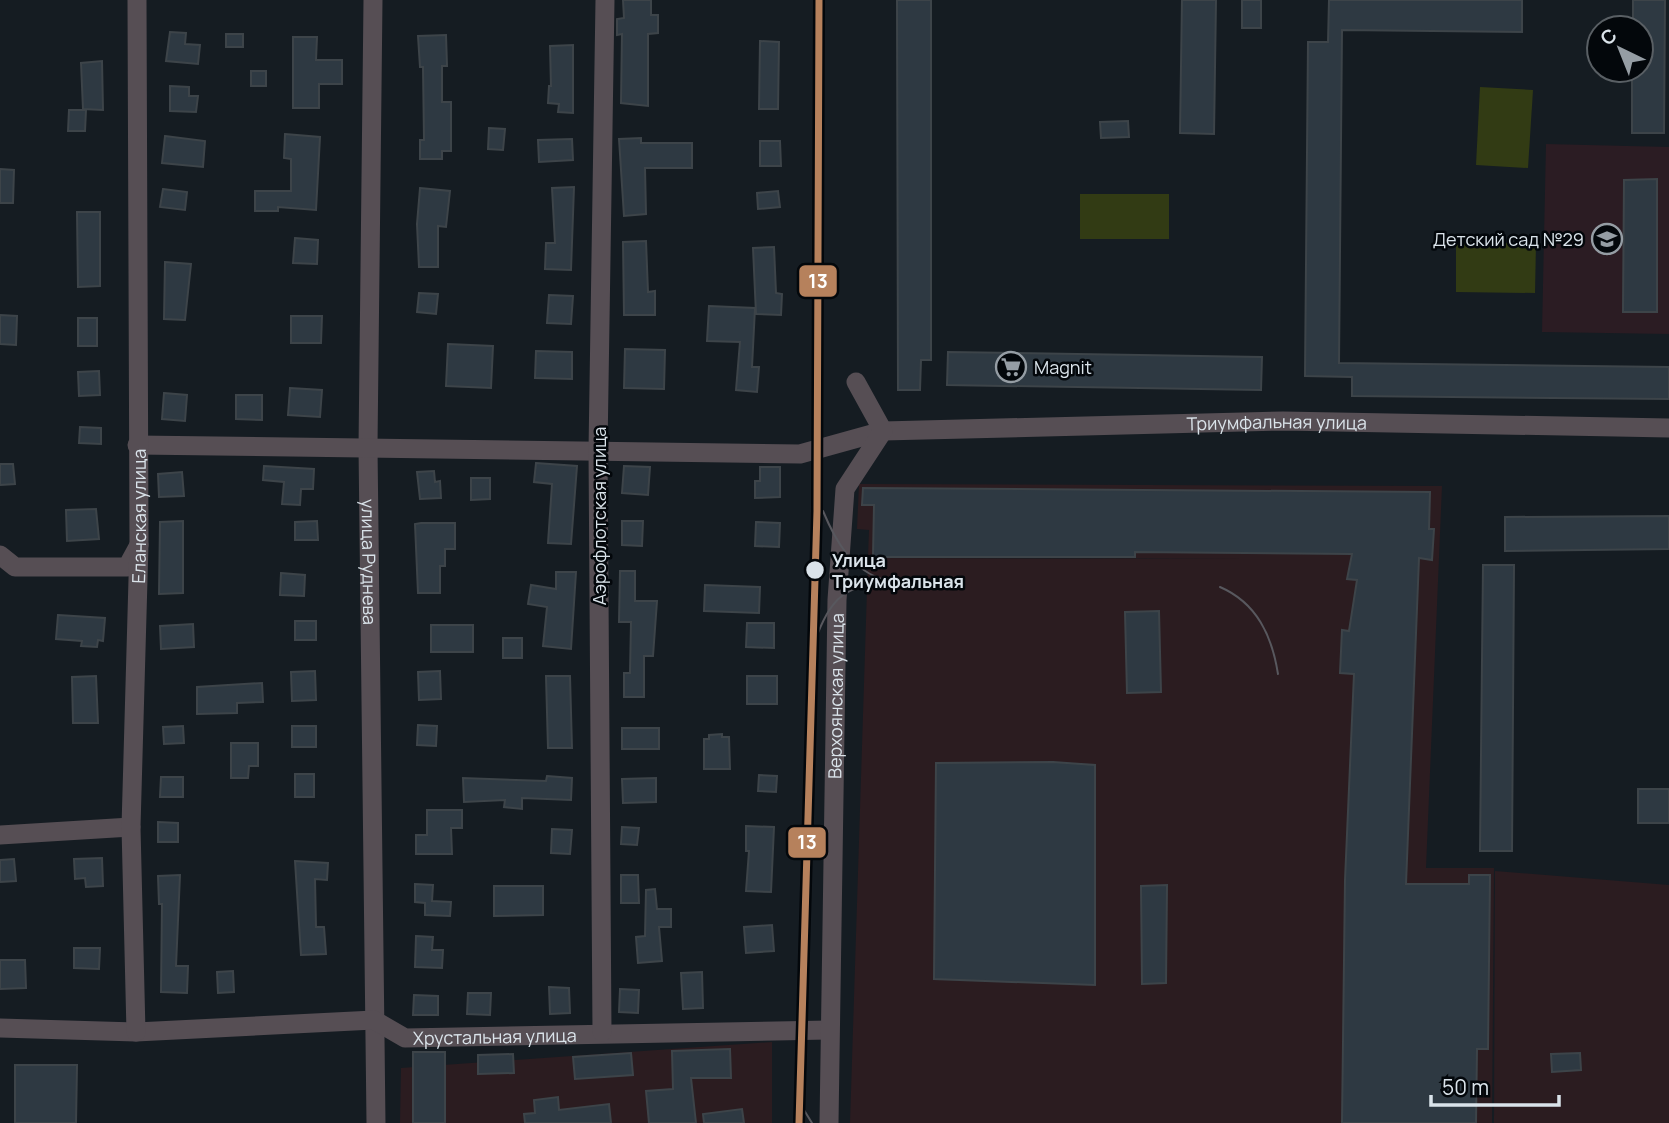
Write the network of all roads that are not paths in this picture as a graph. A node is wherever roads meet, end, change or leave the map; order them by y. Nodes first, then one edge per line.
1 (137, 0) edge
2 (373, 0) edge
3 (605, 0) edge
4 (856, 382) dead end
5 (1669, 428) edge
6 (883, 431) junction
7 (137, 445) junction
8 (368, 447) junction
9 (598, 450) junction
10 (139, 544) junction
11 (0, 555) edge
12 (131, 827) junction
13 (0, 835) edge
14 (373, 1020) junction
15 (0, 1028) edge
16 (829, 1030) junction
17 (136, 1032) junction
18 (602, 1032) junction
19 (376, 1123) edge
20 (829, 1123) edge

1 - 7 street, Еланская улица
2 - 8 street, улица Руднева
3 - 9 street, Аэрофлотская улица
4 - 6 street
5 - 6 street, Триумфальная улица
6 - 9 street, Триумфальная улица
6 - 16 street, Верхоянская улица
7 - 8 street, Триумфальная улица
7 - 10 street, Еланская улица
8 - 9 street, Триумфальная улица
8 - 14 street, улица Руднева
9 - 18 street, Аэрофлотская улица
10 - 11 street
10 - 12 street, Еланская улица
12 - 13 street
12 - 17 street, Еланская улица
14 - 17 street
14 - 18 street, Хрустальная улица
14 - 19 street, улица Руднева
15 - 17 street
16 - 18 street, Хрустальная улица
16 - 20 street, Верхоянская улица

